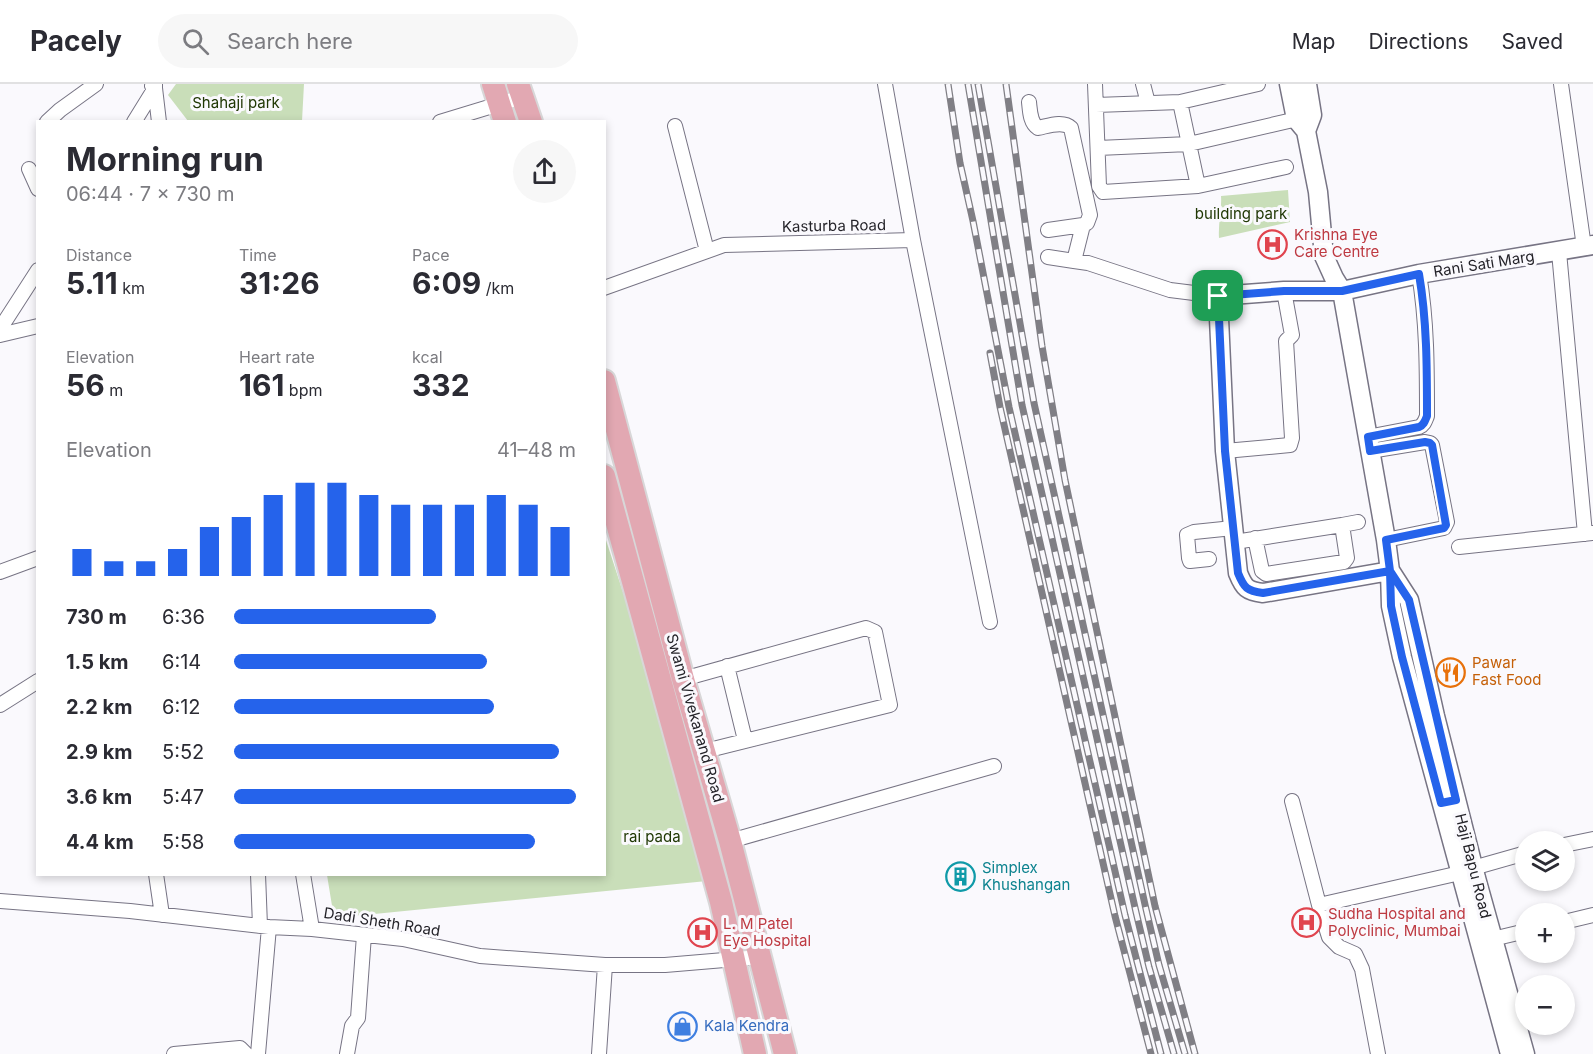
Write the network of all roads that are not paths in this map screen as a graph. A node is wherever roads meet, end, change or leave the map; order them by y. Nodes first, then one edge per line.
1 (96, 84) edge
2 (885, 84) edge
3 (1095, 84) edge
4 (1143, 84) edge
5 (1258, 84) edge
6 (1289, 84) edge
7 (1307, 84) edge
8 (1560, 84) edge
9 (154, 85) edge
10 (520, 90) edge
11 (1029, 102) dead end
12 (1180, 102) junction
13 (499, 103) edge
14 (1148, 103) junction
15 (1096, 105) junction
16 (49, 120) edge
17 (135, 120) edge
18 (159, 120) edge
19 (446, 120) edge
20 (530, 120) edge
21 (1304, 122) junction
22 (675, 126) dead end
23 (1189, 144) junction
24 (1098, 148) junction
25 (1286, 167) dead end
26 (29, 169) dead end
27 (36, 185) edge
28 (1198, 186) junction
29 (1083, 225) junction
30 (1048, 230) dead end
31 (913, 240) junction
32 (1589, 246) edge
33 (707, 251) junction
34 (1559, 252) junction
35 (1048, 257) dead end
36 (1074, 261) junction
37 (36, 273) edge
38 (1419, 274) junction
39 (606, 287) edge
40 (1284, 291) junction
41 (1342, 291) junction
42 (1218, 296) junction
43 (36, 326) edge
44 (0, 329) edge
45 (0, 335) edge
46 (606, 389) edge
47 (1369, 444) junction
48 (1225, 451) junction
49 (606, 483) edge
50 (1358, 522) dead end
51 (1342, 525) junction
52 (1589, 533) edge
53 (1234, 535) junction
54 (1255, 538) junction
55 (1386, 540) junction
56 (1459, 547) dead end
57 (36, 559) edge
58 (1209, 559) dead end
59 (1390, 571) junction
60 (0, 572) edge
61 (990, 622) dead end
62 (1421, 653) junction
63 (1402, 657) junction
64 (727, 666) junction
65 (683, 678) junction
66 (36, 682) edge
67 (0, 705) edge
68 (1424, 705) junction
69 (745, 740) junction
70 (705, 751) junction
71 (994, 766) dead end
72 (1292, 801) dead end
73 (1593, 839) edge
74 (730, 841) junction
75 (1575, 843) edge
76 (1515, 857) edge
77 (1468, 875) junction
78 (156, 876) edge
79 (258, 876) edge
80 (303, 876) edge
81 (0, 901) edge
82 (1319, 905) junction
83 (162, 915) junction
84 (1593, 915) edge
85 (1575, 919) edge
86 (265, 927) junction
87 (312, 929) junction
88 (1515, 933) edge
89 (364, 935) junction
90 (1486, 940) junction
91 (760, 957) junction
92 (735, 960) junction
93 (605, 966) junction
94 (1507, 1016) junction
95 (174, 1054) edge
96 (246, 1054) edge
97 (258, 1054) edge
98 (347, 1054) edge
99 (599, 1054) edge
100 (755, 1054) edge
101 (785, 1054) edge
102 (1378, 1054) edge
103 (1510, 1054) edge
104 (1525, 1054) edge

1 - 16 street
2 - 31 street, Kasturba Road
3 - 15 street
4 - 14 street
5 - 12 street
6 - 21 street
7 - 21 street
8 - 32 street
9 - 17 street
9 - 18 street
10 - 13 street
10 - 20 main road
11 - 29 street
12 - 14 street
12 - 23 street
13 - 19 street
14 - 15 street
15 - 24 street
21 - 23 street
21 - 41 street
22 - 33 street
23 - 24 street
23 - 28 street
24 - 28 street
25 - 28 street
26 - 27 street
29 - 30 street
29 - 36 street
31 - 33 street, Kasturba Road
31 - 61 street
32 - 34 street, Rani Sati Marg
33 - 39 street, Kasturba Road
34 - 38 street, Rani Sati Marg
34 - 52 street
35 - 36 street, Rani Sati Marg
36 - 42 street, Rani Sati Marg
37 - 44 street
38 - 41 street, Rani Sati Marg
38 - 47 street
40 - 41 street, Rani Sati Marg
40 - 42 street, Rani Sati Marg
40 - 48 street
41 - 47 street
42 - 48 street
43 - 45 street
46 - 65 main road, Swami Vivekanand Road
47 - 55 street
47 - 55 street
48 - 53 street
49 - 92 main road, Swami Vivekanand Road
50 - 51 street
51 - 54 street
51 - 54 street
52 - 56 street
53 - 54 street
53 - 58 street
53 - 59 street
55 - 59 street
57 - 60 street
59 - 62 street, Haji Bapu Road
59 - 63 street, Haji Bapu Road
62 - 63 street
62 - 68 street, Haji Bapu Road
63 - 68 street, Haji Bapu Road
64 - 65 street
64 - 69 street
64 - 69 street
65 - 70 main road, Swami Vivekanand Road
66 - 67 street
68 - 77 street, Haji Bapu Road
69 - 70 street
70 - 74 main road, Swami Vivekanand Road
71 - 74 street
72 - 82 street
73 - 75 street
74 - 91 main road, Swami Vivekanand Road
76 - 77 street
77 - 82 street
77 - 90 street, Haji Bapu Road
78 - 83 street
79 - 86 street
80 - 87 street
81 - 83 street, Dadi Sheth Road
82 - 102 street
83 - 86 street, Dadi Sheth Road
84 - 85 street
86 - 87 street, Dadi Sheth Road
86 - 97 street
87 - 89 street, Dadi Sheth Road
88 - 90 street
89 - 93 street, Dadi Sheth Road
89 - 98 street
90 - 94 street, Haji Bapu Road
91 - 92 street, Dadi Sheth Road
91 - 101 main road, Swami Vivekanand Road
92 - 93 street, Dadi Sheth Road
92 - 100 main road, Swami Vivekanand Road
93 - 99 street
94 - 103 street, Haji Bapu Road
94 - 104 street, Haji Bapu Road
95 - 96 street

